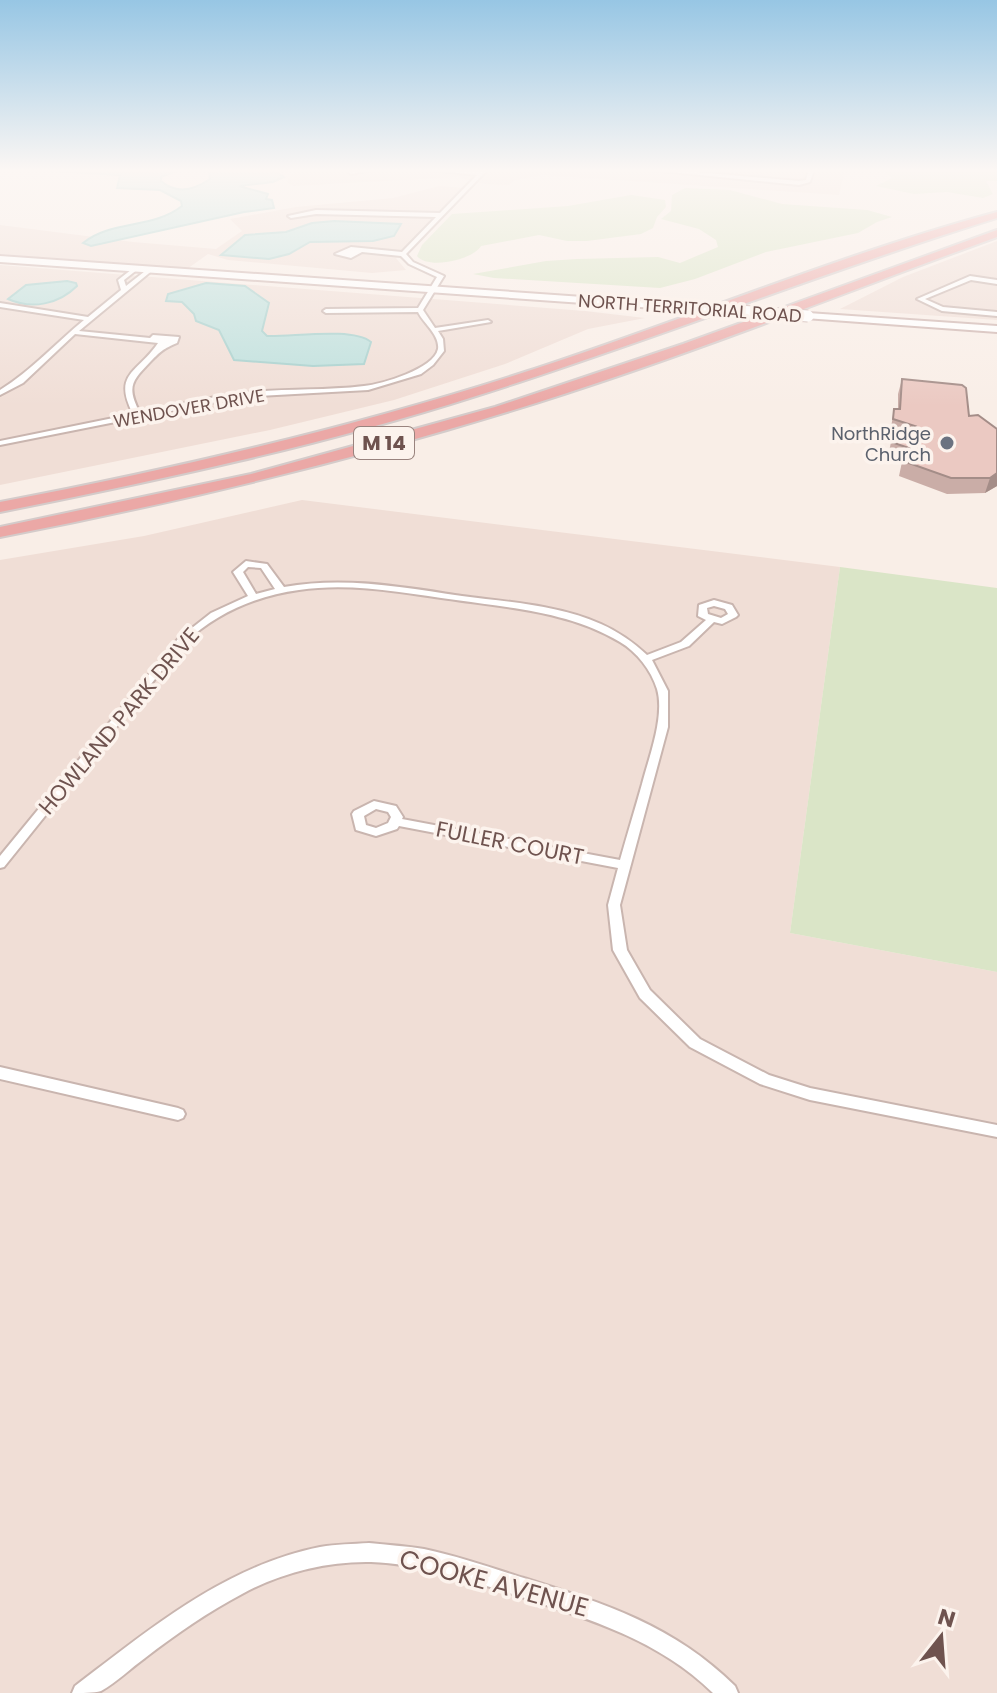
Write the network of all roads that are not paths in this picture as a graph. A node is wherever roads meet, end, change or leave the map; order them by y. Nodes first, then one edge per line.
1 (409, 248) edge
2 (901, 248) edge
3 (956, 248) edge
4 (359, 252) dead end
5 (403, 254) junction
6 (0, 259) edge
7 (136, 268) junction
8 (151, 269) junction
9 (997, 282) edge
10 (433, 289) junction
11 (124, 290) junction
12 (0, 305) edge
13 (997, 305) edge
14 (420, 310) junction
15 (326, 311) dead end
16 (979, 312) junction
17 (997, 314) edge
18 (89, 319) junction
19 (488, 322) dead end
20 (997, 329) edge
21 (434, 330) junction
22 (73, 332) junction
23 (146, 338) junction
24 (158, 348) junction
25 (0, 393) edge
26 (138, 416) junction
27 (0, 443) edge
28 (0, 507) edge
29 (0, 532) edge
30 (281, 590) junction
31 (253, 597) junction
32 (711, 620) dead end
33 (645, 659) junction
34 (396, 822) dead end
35 (0, 864) edge
36 (623, 865) junction
37 (0, 1073) edge
38 (178, 1114) dead end
39 (997, 1131) edge
40 (82, 1693) edge
41 (728, 1693) edge

1 - 5 street
2 - 28 highway, M 14
3 - 29 highway, M 14
4 - 5 street
5 - 10 street
6 - 7 main road, NORTH TERRITORIAL ROAD
7 - 8 main road, NORTH TERRITORIAL ROAD
7 - 11 street
8 - 10 main road, NORTH TERRITORIAL ROAD
8 - 11 street
9 - 16 street
10 - 14 street
10 - 20 main road, NORTH TERRITORIAL ROAD, bridge
11 - 18 street
12 - 18 street
13 - 16 street
14 - 15 street
14 - 21 street
16 - 17 street
18 - 22 street
19 - 21 street
21 - 26 street, WENDOVER DRIVE
22 - 23 street
22 - 25 street
23 - 24 street
23 - 24 street
24 - 26 street
26 - 27 street, WENDOVER DRIVE
30 - 31 street, HOWLAND PARK DRIVE
30 - 31 street
30 - 33 street, HOWLAND PARK DRIVE
31 - 35 street, HOWLAND PARK DRIVE
32 - 33 street
33 - 36 street, HOWLAND PARK DRIVE
34 - 36 street, FULLER COURT
36 - 39 street, HOWLAND PARK DRIVE
37 - 38 street
40 - 41 street, COOKE AVENUE

